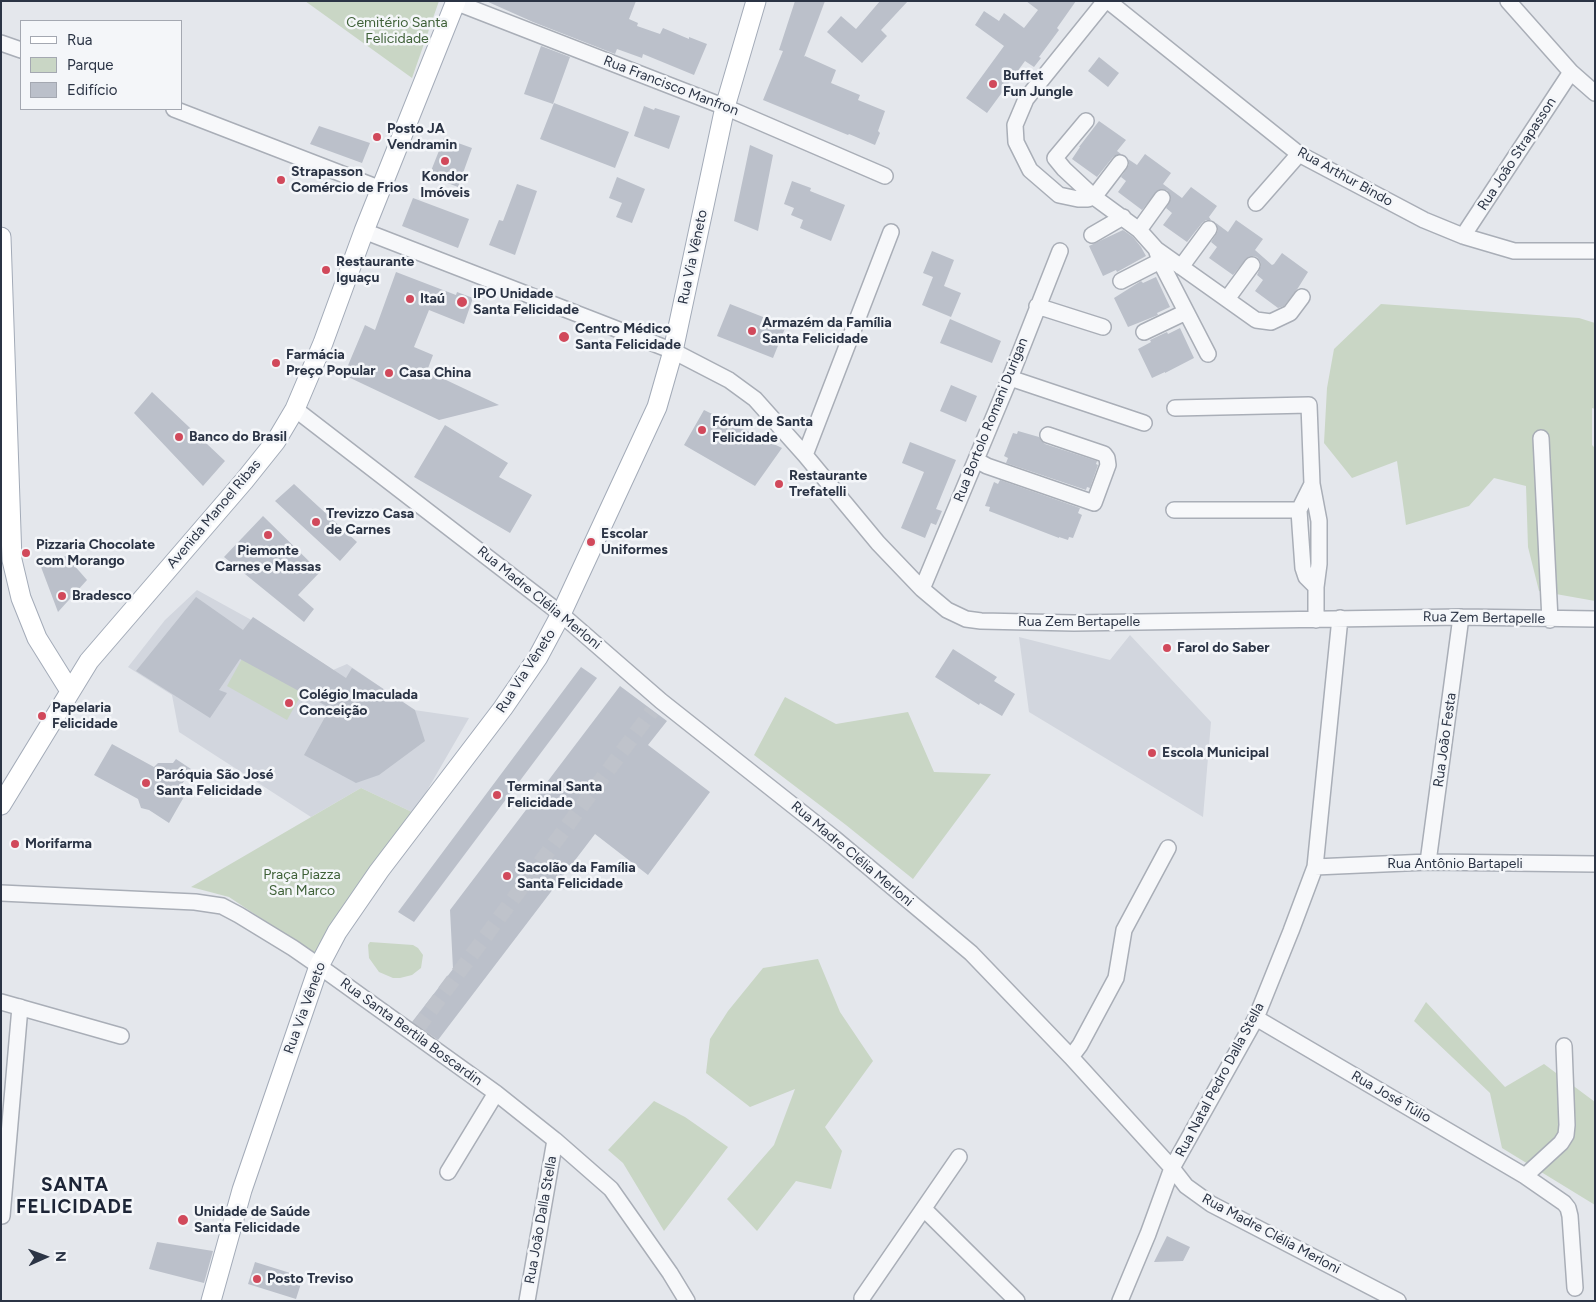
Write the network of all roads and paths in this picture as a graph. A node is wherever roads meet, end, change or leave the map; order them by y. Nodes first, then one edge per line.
1 (756, 1) edge
2 (1106, 1) edge
3 (1508, 1) edge
4 (455, 2) edge
5 (1, 43) edge
6 (20, 50) edge
7 (1571, 72) junction
8 (1595, 93) edge
9 (726, 107) junction
10 (177, 110) edge
11 (1086, 121) dead end
12 (1299, 154) junction
13 (1120, 162) dead end
14 (885, 176) dead end
15 (381, 189) junction
16 (1094, 197) junction
17 (1162, 198) dead end
18 (1256, 203) dead end
19 (1123, 217) junction
20 (1210, 229) dead end
21 (1139, 230) junction
22 (364, 231) junction
23 (891, 232) dead end
24 (1092, 234) dead end
25 (1463, 236) junction
26 (1, 237) edge
27 (1060, 251) dead end
28 (1595, 251) edge
29 (1158, 255) junction
30 (2, 260) edge
31 (1252, 265) dead end
32 (1181, 267) junction
33 (1121, 281) dead end
34 (1302, 297) dead end
35 (1227, 299) junction
36 (1037, 306) junction
37 (1186, 312) junction
38 (1103, 326) dead end
39 (1144, 332) dead end
40 (673, 351) junction
41 (1208, 354) dead end
42 (1010, 378) junction
43 (1175, 408) dead end
44 (295, 409) junction
45 (1144, 423) dead end
46 (1048, 435) dead end
47 (1541, 438) dead end
48 (806, 455) junction
49 (976, 460) junction
50 (1312, 484) junction
51 (1174, 510) dead end
52 (1300, 510) junction
53 (7, 555) edge
54 (1316, 587) junction
55 (922, 589) junction
56 (561, 614) junction
57 (1461, 617) junction
58 (1340, 618) junction
59 (1316, 620) junction
60 (1550, 620) junction
61 (1595, 620) edge
62 (70, 691) junction
63 (1, 805) edge
64 (1168, 848) dead end
65 (1428, 862) junction
66 (1595, 864) edge
67 (1315, 867) junction
68 (1, 892) edge
69 (319, 966) junction
70 (1, 1002) edge
71 (20, 1007) junction
72 (1256, 1018) junction
73 (121, 1036) dead end
74 (1564, 1046) dead end
75 (1071, 1057) junction
76 (496, 1093) junction
77 (555, 1140) junction
78 (958, 1157) dead end
79 (1172, 1168) junction
80 (448, 1172) dead end
81 (1525, 1176) junction
82 (924, 1209) junction
83 (2, 1216) edge
84 (1575, 1288) dead end
85 (862, 1298) dead end
86 (211, 1301) edge
87 (527, 1301) edge
88 (687, 1301) edge
89 (1017, 1301) edge
90 (1120, 1301) edge
91 (1398, 1301) edge

1 - 9 main road, Rua Via Vêneto
2 - 12 street, Rua Arthur Bindo
2 - 16 street
3 - 7 street
4 - 9 street, Rua Francisco Manfron
4 - 15 main road, Avenida Manoel Ribas
5 - 6 street
7 - 8 street
7 - 25 street, Rua João Strapasson
9 - 14 street, Rua Francisco Manfron
9 - 40 main road, Rua Via Vêneto
10 - 15 street
11 - 16 street
12 - 18 street
12 - 25 street, Rua Arthur Bindo
13 - 16 street
15 - 22 main road, Avenida Manoel Ribas
16 - 19 street
17 - 21 street
19 - 21 street
19 - 24 street
20 - 32 street
21 - 29 street
22 - 40 street, Rua Zem Bertapelle
22 - 44 main road, Avenida Manoel Ribas
23 - 48 street
25 - 28 street, Rua Arthur Bindo
26 - 30 main road
27 - 36 street, Rua Bortolo Romani Durigan
29 - 32 street
29 - 33 street
29 - 37 street
30 - 53 main road
31 - 35 street
32 - 35 street
34 - 35 street
36 - 38 street
36 - 42 street, Rua Bortolo Romani Durigan
37 - 39 street
37 - 41 street
40 - 48 street, Rua Zem Bertapelle
40 - 56 main road, Rua Via Vêneto
42 - 45 street
42 - 49 street, Rua Bortolo Romani Durigan
43 - 50 street
44 - 56 street, Rua Madre Clélia Merloni
44 - 62 main road, Avenida Manoel Ribas
46 - 49 street
47 - 60 street
48 - 55 street, Rua Zem Bertapelle
49 - 55 street, Rua Bortolo Romani Durigan
50 - 52 street
50 - 54 street
51 - 52 street
52 - 54 street
53 - 62 main road
54 - 59 street
55 - 59 street, Rua Zem Bertapelle
56 - 69 main road, Rua Via Vêneto
56 - 75 street, Rua Madre Clélia Merloni
57 - 58 street, Rua Zem Bertapelle
57 - 60 street, Rua Zem Bertapelle
57 - 65 street, Rua João Festa
58 - 59 street, Rua Zem Bertapelle
58 - 67 street, Rua Natal Pedro Dalla Stella
60 - 61 street, Rua Zem Bertapelle
62 - 63 main road, Avenida Manoel Ribas
64 - 75 street
65 - 66 street, Rua Antônio Bartapeli
65 - 67 street, Rua Antônio Bartapeli
67 - 72 street, Rua Natal Pedro Dalla Stella
68 - 69 street, Rua Santa Bertila Boscardin
69 - 76 street, Rua Santa Bertila Boscardin
69 - 86 main road, Rua Via Vêneto
70 - 71 street
71 - 73 street
71 - 83 street
72 - 79 street, Rua Natal Pedro Dalla Stella
72 - 81 street, Rua José Túlio
74 - 81 street
75 - 79 street, Rua Madre Clélia Merloni
76 - 77 street, Rua Santa Bertila Boscardin
76 - 80 street
77 - 87 street, Rua João Dalla Stella
77 - 88 street, Rua Santa Bertila Boscardin
78 - 82 street
79 - 90 street, Rua Natal Pedro Dalla Stella
79 - 91 street, Rua Madre Clélia Merloni
81 - 84 street, Rua José Túlio
82 - 85 street
82 - 89 street

